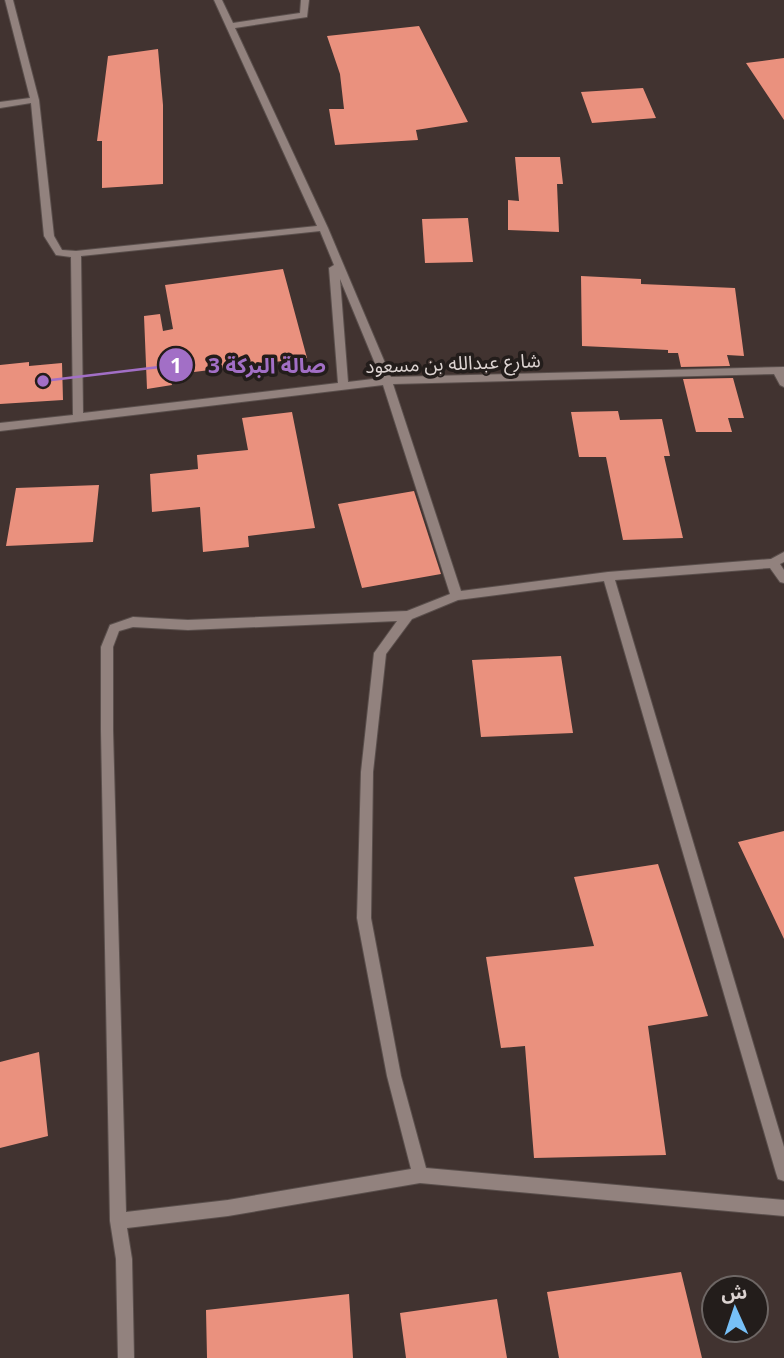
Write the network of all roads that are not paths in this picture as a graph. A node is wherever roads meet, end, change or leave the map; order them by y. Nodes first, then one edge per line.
1 (9, 0) edge
2 (218, 0) edge
3 (305, 0) edge
4 (230, 26) junction
5 (35, 100) junction
6 (0, 105) edge
7 (323, 228) junction
8 (76, 254) junction
9 (333, 257) junction
10 (781, 370) edge
11 (387, 381) junction
12 (784, 383) edge
13 (343, 386) junction
14 (78, 416) junction
15 (0, 427) edge
16 (784, 556) edge
17 (773, 563) junction
18 (608, 576) junction
19 (784, 579) edge
20 (457, 596) junction
21 (408, 616) junction
22 (784, 1173) edge
23 (420, 1175) junction
24 (784, 1208) edge
25 (118, 1221) junction
26 (126, 1358) edge

1 - 5 street
2 - 4 street
3 - 4 street
4 - 7 street
5 - 6 street
5 - 8 street
7 - 8 street
7 - 9 street
8 - 14 street
9 - 11 street
9 - 13 street
10 - 11 street, شارع عبدالله بن مسعود
10 - 12 street
11 - 13 street, شارع عبدالله بن مسعود
11 - 20 street
13 - 14 street, شارع عبدالله بن مسعود
14 - 15 street, شارع عبدالله بن مسعود
16 - 17 street
17 - 18 street
17 - 19 street
18 - 20 street
18 - 22 street
20 - 21 street
21 - 23 street
21 - 25 street
23 - 24 street
23 - 25 street
25 - 26 street

